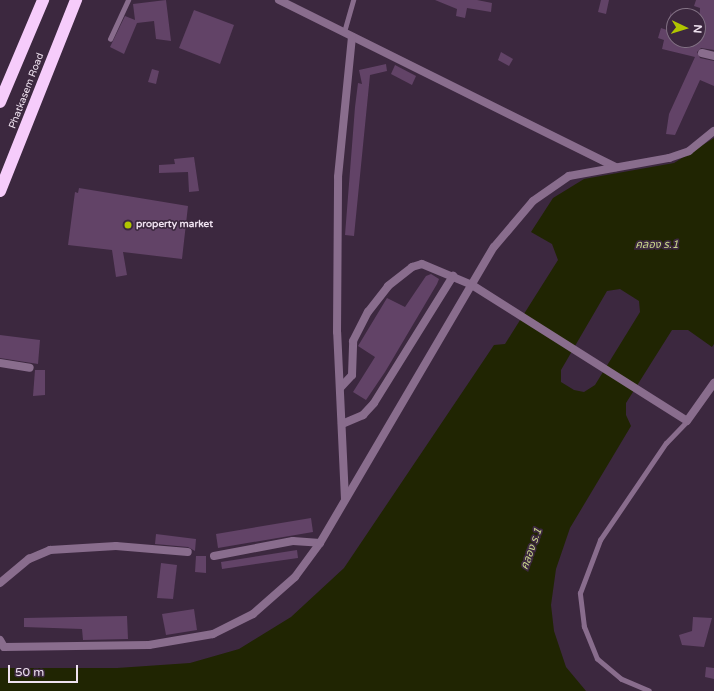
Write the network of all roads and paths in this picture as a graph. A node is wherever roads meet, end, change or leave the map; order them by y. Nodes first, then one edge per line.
1 (43, 0) edge
2 (76, 0) edge
3 (128, 0) edge
4 (279, 0) edge
5 (353, 0) edge
6 (344, 32) junction
7 (352, 37) junction
8 (110, 39) dead end
9 (702, 53) dead end
10 (714, 56) edge
11 (0, 102) edge
12 (714, 131) edge
13 (616, 167) junction
14 (0, 191) edge
15 (453, 276) junction
16 (472, 285) junction
17 (0, 363) edge
18 (30, 368) dead end
19 (714, 383) edge
20 (341, 387) junction
21 (687, 421) junction
22 (342, 424) junction
23 (345, 499) junction
24 (320, 543) junction
25 (188, 552) dead end
26 (214, 556) dead end
27 (0, 583) edge
28 (0, 640) edge
29 (649, 691) edge

1 - 11 highway, Phatkasem Road
2 - 14 highway, Phatkasem Road
3 - 8 lane
4 - 6 street
5 - 6 lane
6 - 7 street
7 - 13 street
7 - 20 street
9 - 10 street
12 - 13 street
13 - 16 street
15 - 16 street
15 - 20 street
15 - 22 street
16 - 21 street
16 - 23 street
17 - 18 street
19 - 21 street
20 - 22 street
21 - 29 lane
22 - 23 street
23 - 24 street
24 - 26 street
24 - 28 street
25 - 27 street

